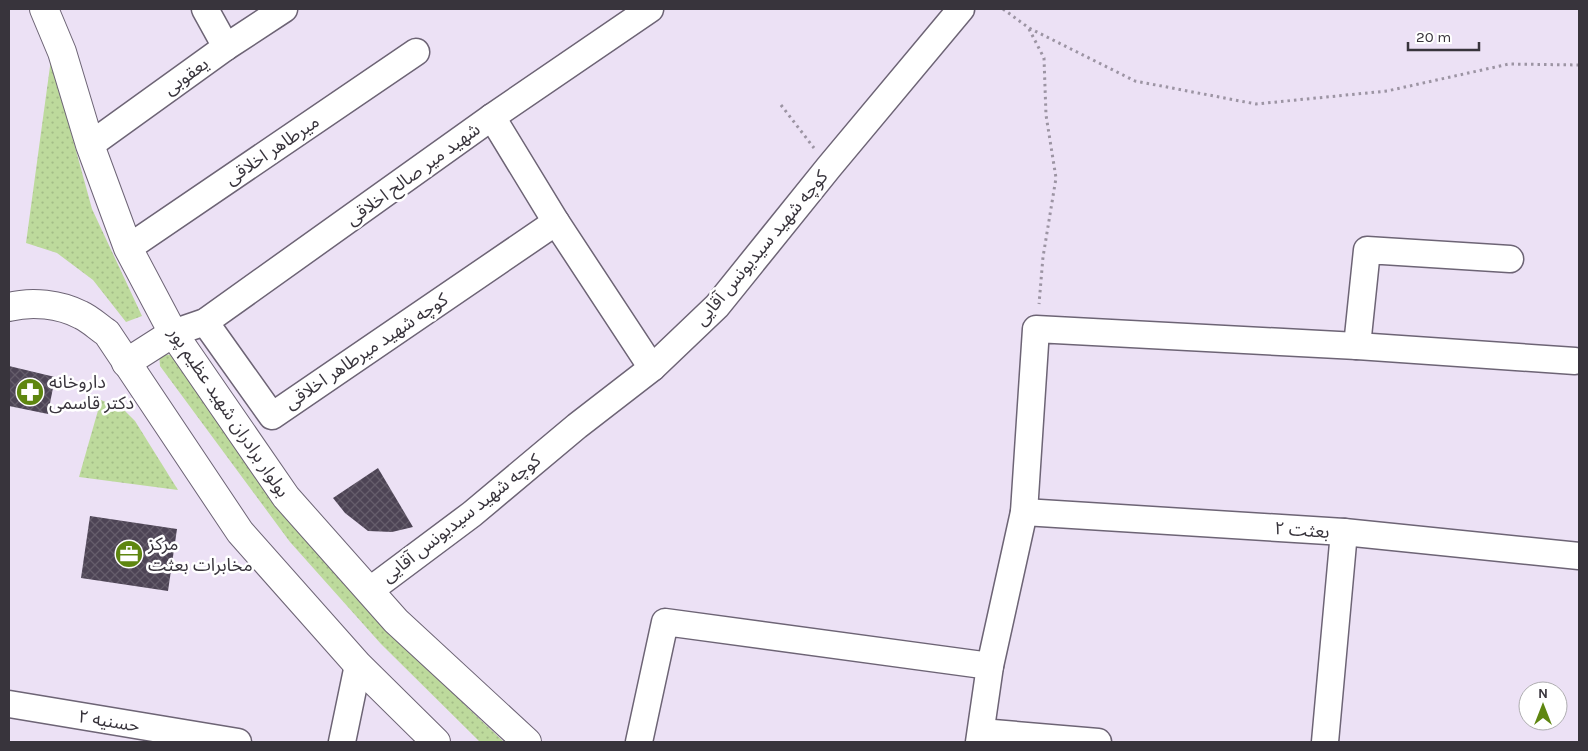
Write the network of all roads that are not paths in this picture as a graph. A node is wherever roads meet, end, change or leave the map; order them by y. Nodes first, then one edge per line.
1 (44, 9) edge
2 (205, 9) edge
3 (284, 9) edge
4 (650, 9) edge
5 (961, 9) edge
6 (226, 47) junction
7 (416, 52) dead end
8 (492, 117) junction
9 (90, 145) junction
10 (556, 222) junction
11 (128, 248) junction
12 (1510, 259) dead end
13 (9, 308) edge
14 (205, 322) junction
15 (173, 333) junction
16 (1357, 346) junction
17 (1575, 361) dead end
18 (126, 363) junction
19 (652, 368) junction
20 (1024, 512) junction
21 (1344, 532) junction
22 (1579, 556) edge
23 (369, 591) junction
24 (358, 665) junction
25 (990, 666) junction
26 (9, 704) edge
27 (980, 737) edge
28 (238, 742) edge
29 (342, 742) edge
30 (436, 742) edge
31 (527, 742) edge
32 (639, 742) edge
33 (1098, 742) edge
34 (1326, 742) edge

1 - 9 main road, بولوار برادران شهید عظیم‌ پور
2 - 6 street
3 - 6 street, یعقوبی
4 - 8 street, شهید میر صالح اخلاقی
5 - 19 street, کوچه شهید سیدیونس آقایی
6 - 9 street, یعقوبی
7 - 11 street, میرطاهر اخلاقی
8 - 10 street
8 - 14 street, شهید میر صالح اخلاقی
9 - 11 main road, بولوار برادران شهید عظیم‌ پور
10 - 14 street, کوچه شهید میرطاهر اخلاقی
10 - 19 street
11 - 15 main road, بولوار برادران شهید عظیم‌ پور
12 - 16 street
13 - 18 main road
14 - 15 street, شهید میر صالح اخلاقی
15 - 18 main road
15 - 23 main road, بولوار برادران شهید عظیم‌ پور
16 - 17 street
16 - 20 street
18 - 24 main road
19 - 23 street, کوچه شهید سیدیونس آقایی
20 - 21 street, بعثت ۲
20 - 25 street
21 - 22 street, بعثت ۲
21 - 34 street
23 - 31 main road, بولوار برادران شهید عظیم‌ پور
24 - 29 street
24 - 30 main road
25 - 27 street
25 - 32 street
26 - 28 street, حسنیه ۲
27 - 33 street

